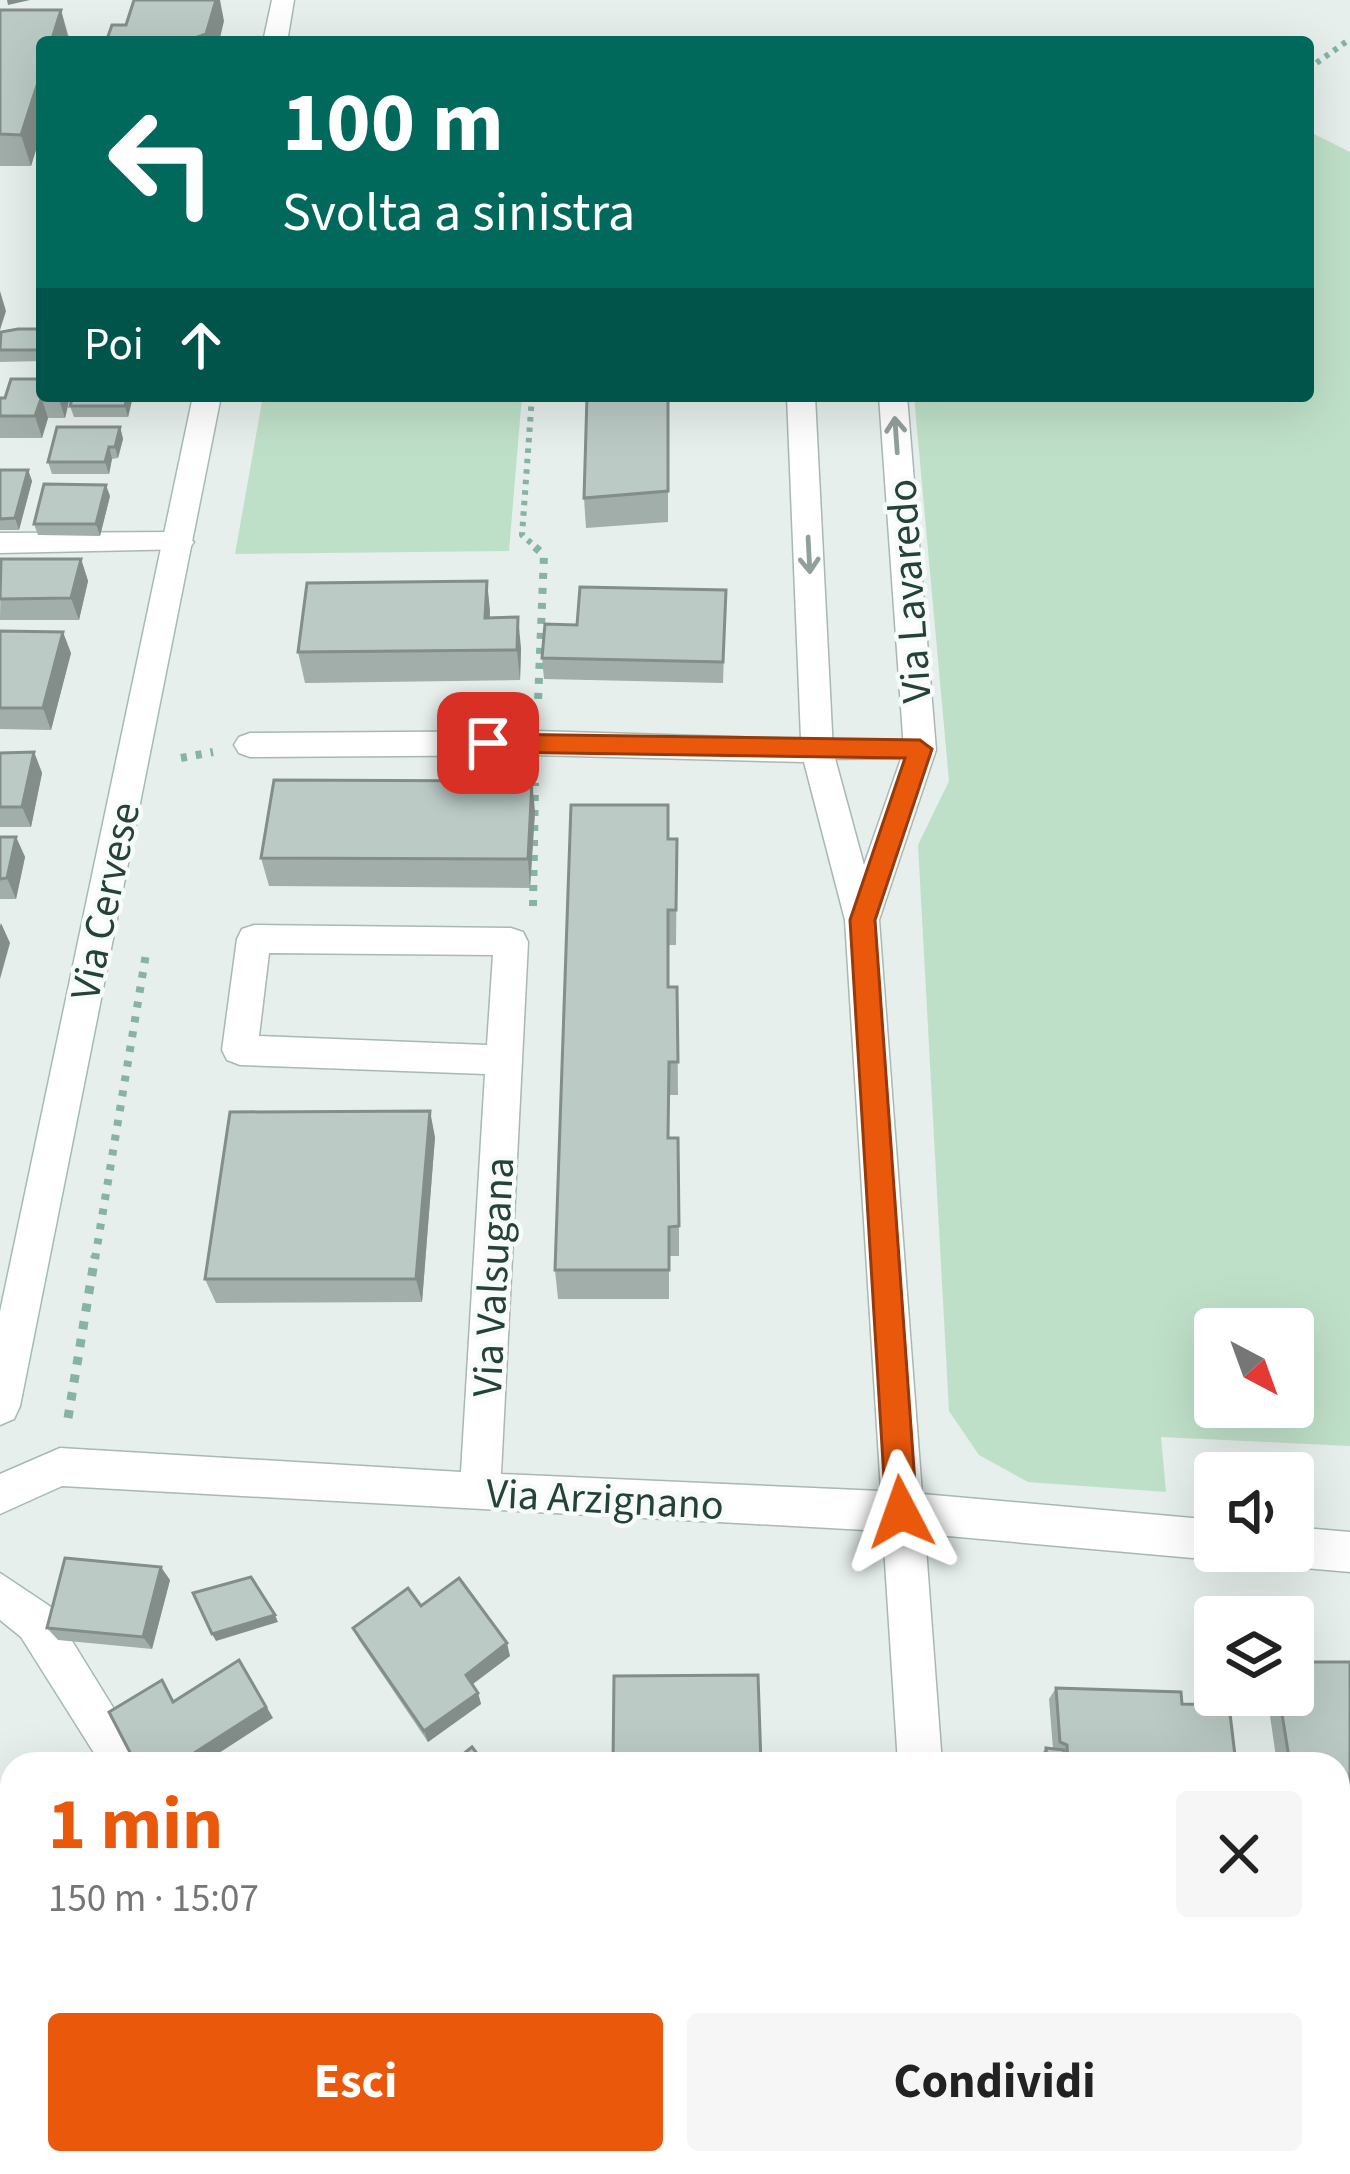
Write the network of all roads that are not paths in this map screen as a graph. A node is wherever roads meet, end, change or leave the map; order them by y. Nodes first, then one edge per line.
1 (283, 0) edge
2 (276, 36) edge
3 (206, 402) edge
4 (801, 402) edge
5 (893, 402) edge
6 (179, 542) junction
7 (0, 543) edge
8 (250, 745) dead end
9 (920, 749) junction
10 (817, 751) junction
11 (862, 920) junction
12 (504, 1060) junction
13 (0, 1406) edge
14 (480, 1493) junction
15 (0, 1494) edge
16 (901, 1512) junction
17 (1194, 1538) edge
18 (1314, 1548) edge
19 (1350, 1552) edge
20 (0, 1594) edge
21 (118, 1752) edge
22 (919, 1752) edge

1 - 2 street
3 - 6 street, Via Cervese
4 -> 10 street, Via Lavaredo
9 -> 5 street, Via Lavaredo
6 - 7 street
6 - 13 street, Via Cervese
8 - 10 street
9 - 10 lane
9 - 11 street, Via Lavaredo
10 - 11 street, Via Lavaredo
11 - 16 street, Via Lavaredo
12 - 12 street, Via Valsugana
12 - 14 street, Via Valsugana
14 - 15 street, Via Arzignano
14 - 16 street, Via Arzignano
16 - 17 street, Via Arzignano
16 - 22 street, Via Lavaredo
18 - 19 street
20 - 21 street

